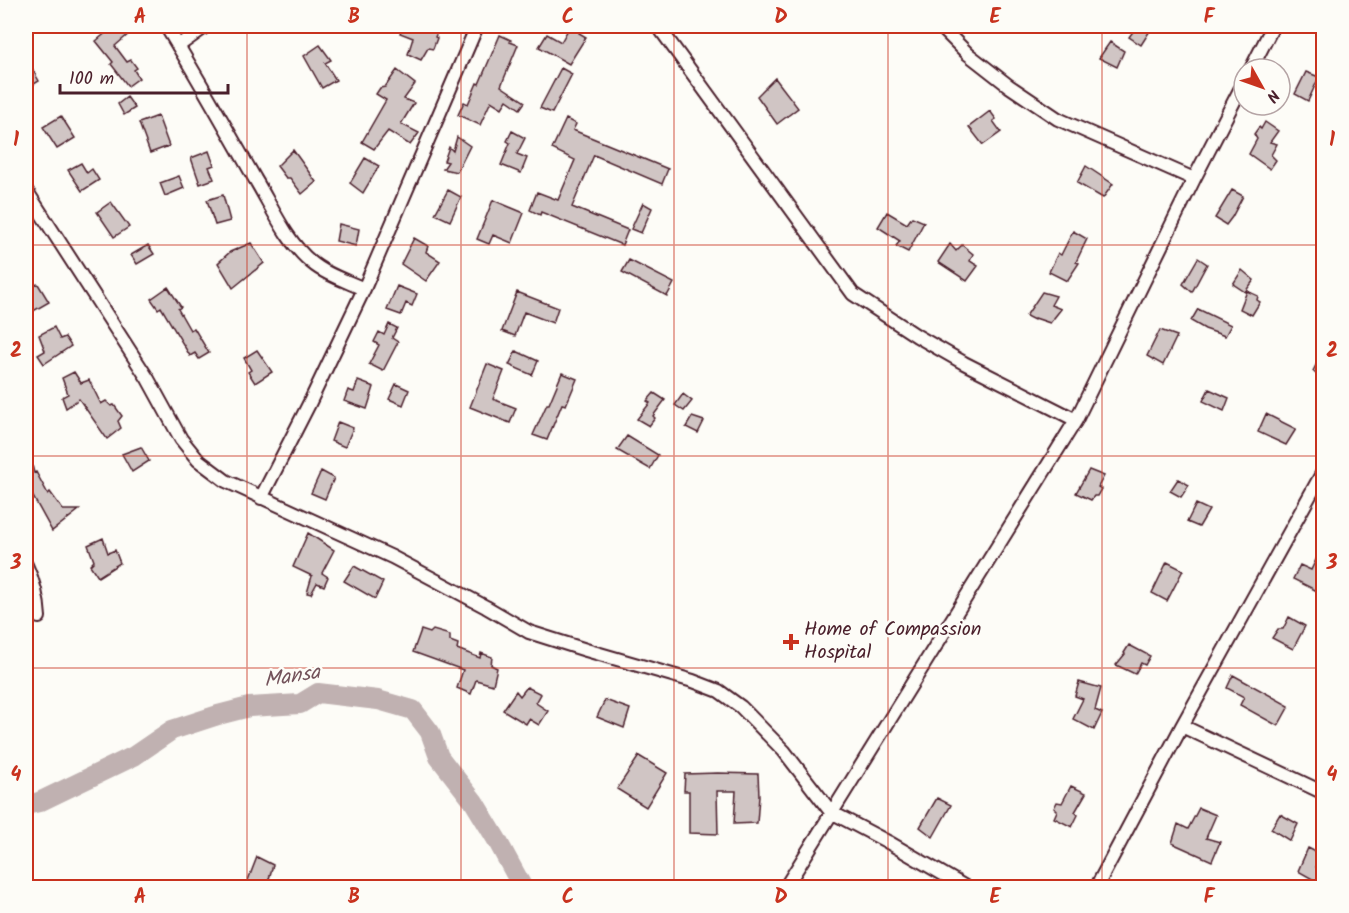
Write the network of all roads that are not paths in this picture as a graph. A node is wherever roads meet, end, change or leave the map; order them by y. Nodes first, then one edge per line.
1 (166, 26) edge
2 (206, 26) edge
3 (477, 26) edge
4 (658, 26) edge
5 (940, 26) edge
6 (1273, 26) edge
7 (178, 46) junction
8 (1257, 57) edge
9 (1232, 105) edge
10 (1194, 179) junction
11 (26, 192) edge
12 (364, 289) junction
13 (1076, 420) junction
14 (1323, 470) edge
15 (261, 498) junction
16 (26, 565) edge
17 (39, 617) dead end
18 (1182, 726) junction
19 (1323, 793) edge
20 (831, 812) junction
21 (785, 888) edge
22 (967, 888) edge
23 (1096, 888) edge

1 - 7 street
2 - 7 street
3 - 12 street
4 - 13 street
5 - 10 street
6 - 8 street
7 - 12 street
9 - 10 street
10 - 13 street
11 - 15 street
12 - 15 street
13 - 20 street
14 - 18 street
15 - 20 street
16 - 17 street
18 - 19 street
18 - 23 street
20 - 21 street
20 - 22 street

